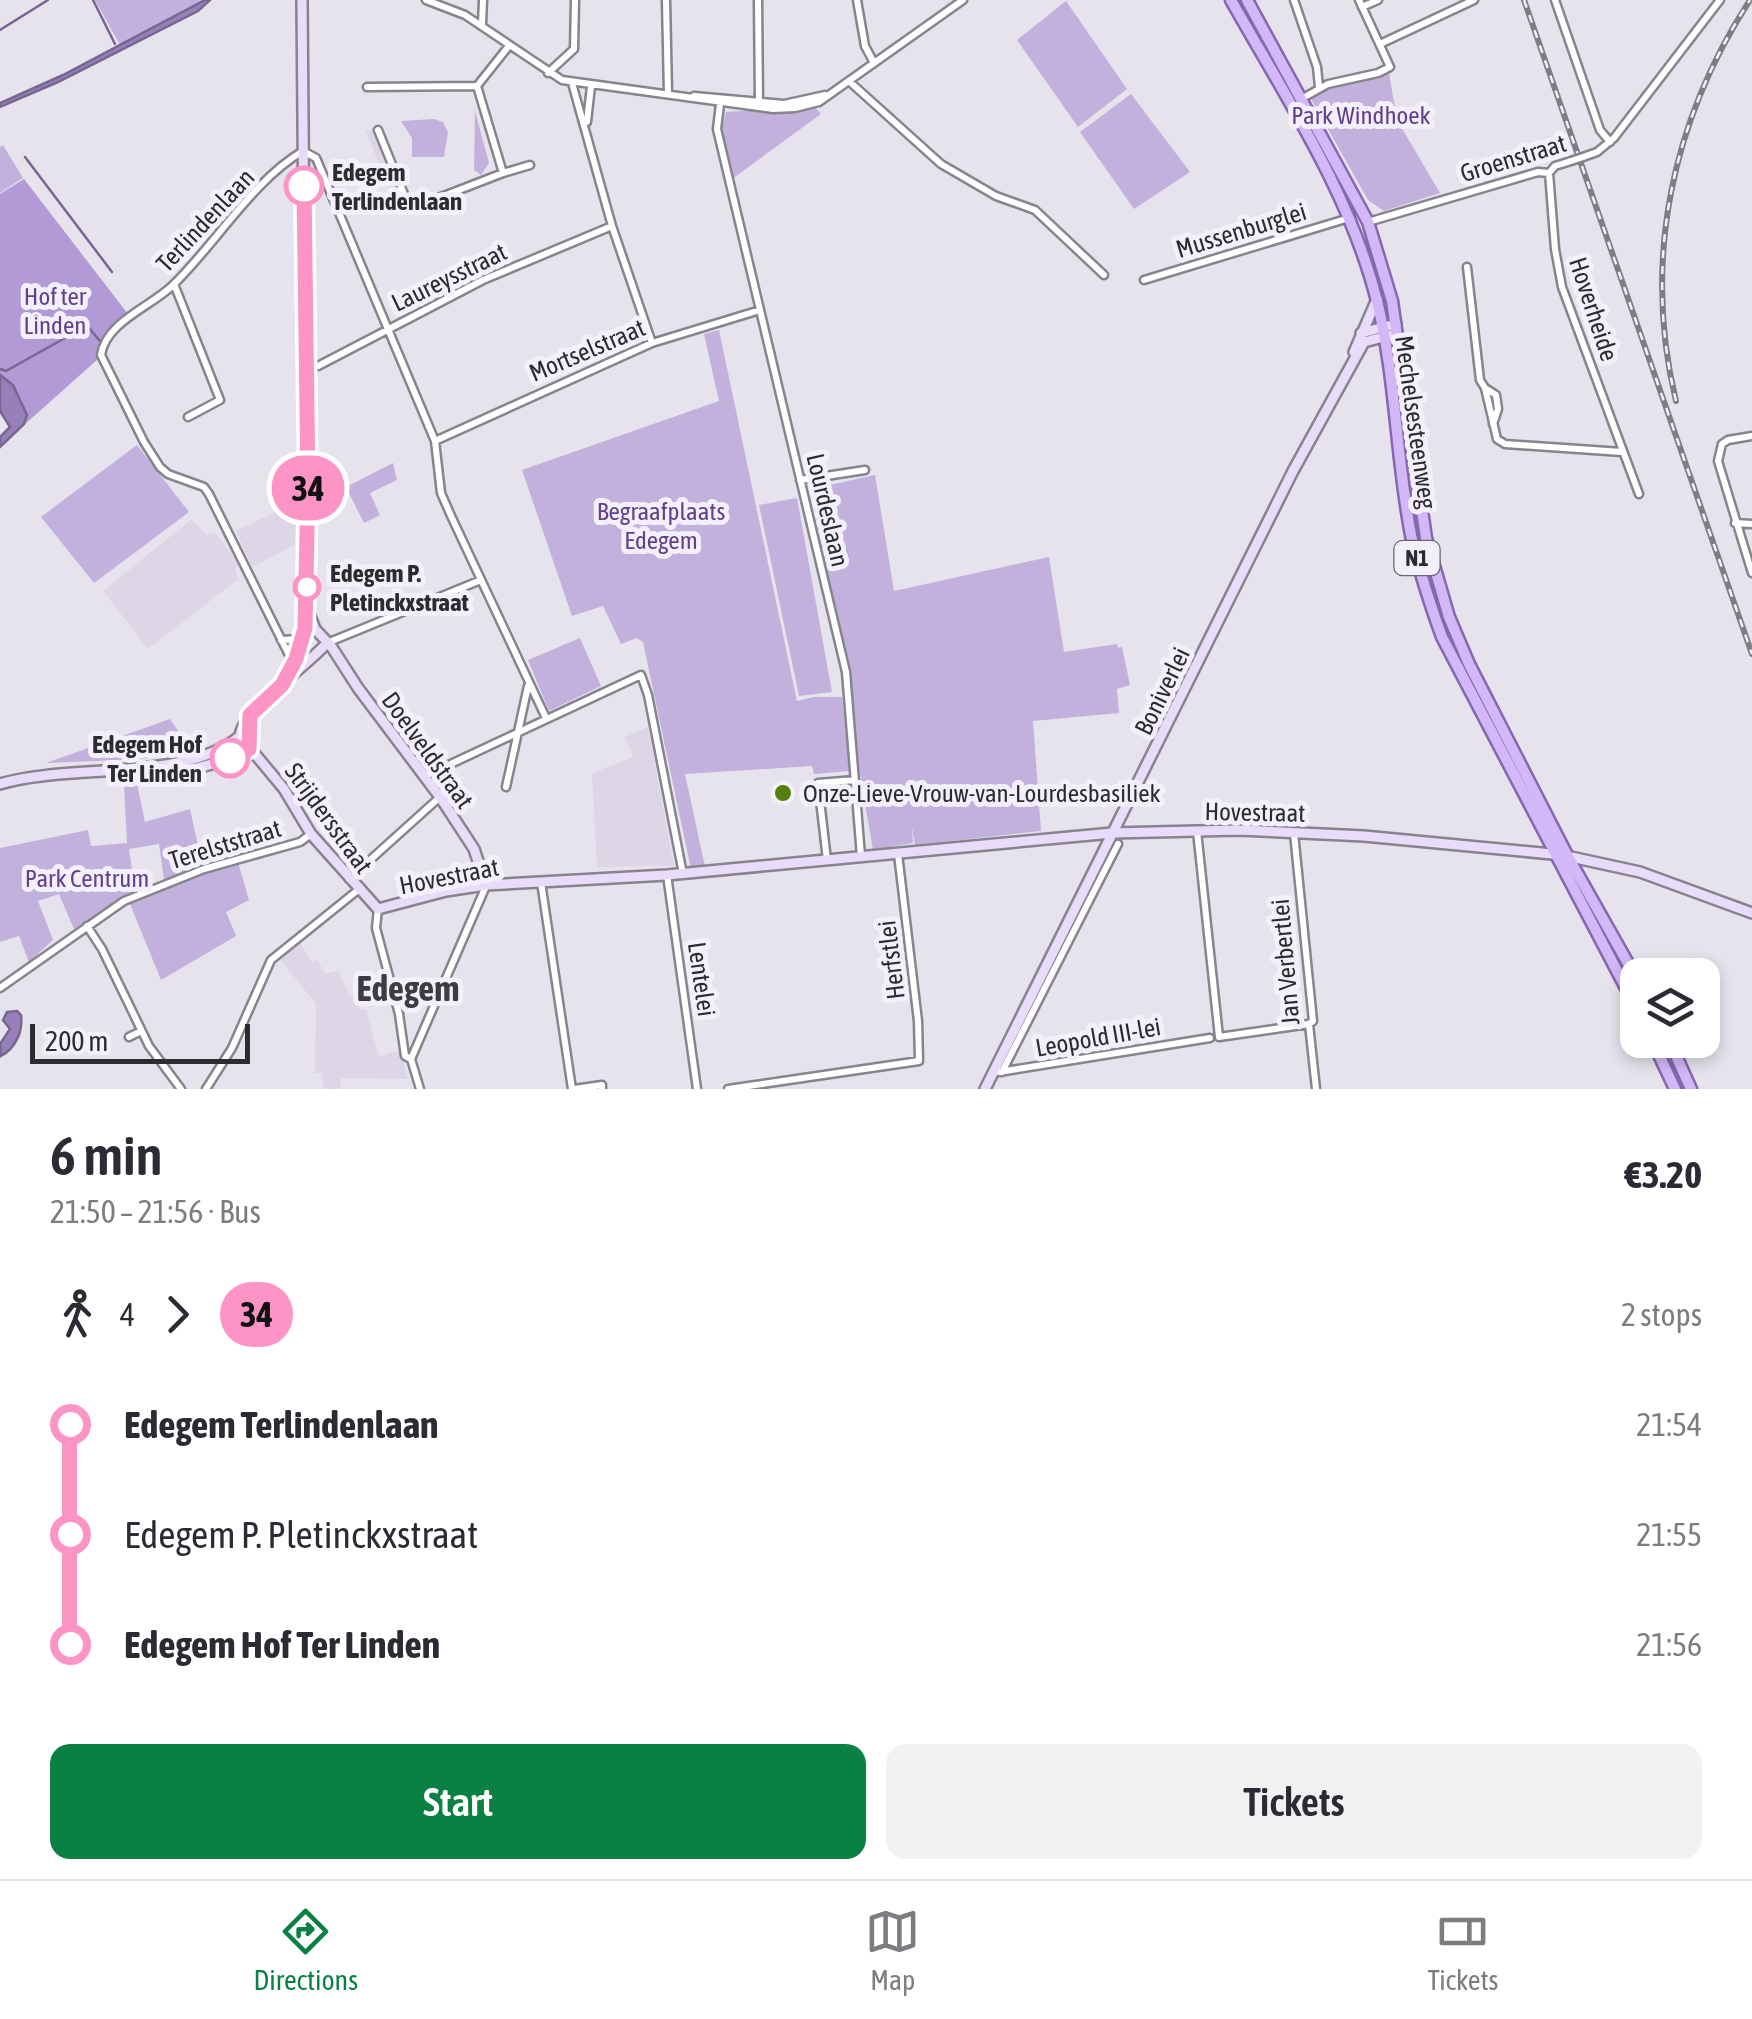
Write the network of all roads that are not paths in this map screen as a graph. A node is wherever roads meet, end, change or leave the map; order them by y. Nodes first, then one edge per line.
1 (302, 0) edge
2 (426, 0) edge
3 (483, 0) edge
4 (574, 0) edge
5 (666, 0) edge
6 (758, 0) edge
7 (857, 0) edge
8 (963, 0) edge
9 (1231, 0) edge
10 (1247, 0) edge
11 (1294, 0) edge
12 (1378, 0) edge
13 (1474, 0) edge
14 (1555, 0) edge
15 (1720, 0) edge
16 (1360, 4) edge
17 (482, 25) junction
18 (1380, 44) junction
19 (508, 47) junction
20 (874, 63) junction
21 (548, 72) junction
22 (850, 82) junction
23 (572, 83) junction
24 (477, 86) junction
25 (590, 86) junction
26 (368, 87) dead end
27 (1319, 87) junction
28 (668, 94) junction
29 (686, 96) junction
30 (1301, 99) junction
31 (720, 104) junction
32 (758, 105) junction
33 (586, 128) junction
34 (378, 130) dead end
35 (1610, 142) junction
36 (303, 151) junction
37 (530, 165) dead end
38 (1549, 172) junction
39 (503, 173) junction
40 (1350, 218) junction
41 (1368, 222) junction
42 (612, 226) junction
43 (1467, 266) dead end
44 (1104, 275) dead end
45 (1144, 280) dead end
46 (174, 284) junction
47 (1377, 299) junction
48 (760, 310) junction
49 (390, 327) junction
50 (1397, 329) junction
51 (1384, 330) junction
52 (1361, 332) junction
53 (652, 343) junction
54 (1350, 364) junction
55 (306, 369) junction
56 (188, 417) dead end
57 (1752, 436) edge
58 (435, 442) junction
59 (1622, 452) junction
60 (865, 470) dead end
61 (800, 480) junction
62 (1638, 494) dead end
63 (1735, 522) junction
64 (1752, 524) edge
65 (1752, 573) edge
66 (481, 580) junction
67 (307, 601) junction
68 (302, 639) junction
69 (281, 640) junction
70 (327, 643) junction
71 (296, 659) junction
72 (307, 663) junction
73 (282, 685) junction
74 (528, 685) junction
75 (546, 718) junction
76 (520, 731) junction
77 (244, 737) junction
78 (249, 749) junction
79 (206, 761) junction
80 (425, 776) junction
81 (855, 780) junction
82 (0, 784) edge
83 (506, 787) dead end
84 (440, 798) junction
85 (1197, 830) junction
86 (1294, 832) junction
87 (1112, 833) junction
88 (310, 834) junction
89 (1118, 844) dead end
90 (898, 854) junction
91 (1561, 856) junction
92 (861, 858) junction
93 (827, 860) junction
94 (683, 874) junction
95 (668, 875) junction
96 (349, 879) junction
97 (541, 882) junction
98 (486, 885) junction
99 (358, 890) junction
100 (378, 909) junction
101 (1752, 914) edge
102 (87, 926) junction
103 (1624, 958) edge
104 (1620, 975) edge
105 (0, 988) edge
106 (1309, 1024) junction
107 (141, 1031) junction
108 (129, 1037) dead end
109 (1214, 1037) junction
110 (1660, 1058) edge
111 (1676, 1058) edge
112 (411, 1059) junction
113 (998, 1072) junction
114 (602, 1087) edge
115 (181, 1089) edge
116 (206, 1089) edge
117 (420, 1089) edge
118 (573, 1089) edge
119 (698, 1089) edge
120 (728, 1089) edge
121 (985, 1089) edge
122 (1316, 1089) edge
123 (1675, 1089) edge
124 (1691, 1089) edge

1 - 36 street
2 - 17 street
3 - 17 street
4 - 21 street
5 - 28 street
6 - 32 street
7 - 20 street
8 - 20 street
9 - 40 main road, Mechelsesteenweg / N1
10 - 30 main road, Mechelsesteenweg / N1
11 - 27 street
12 - 16 street
13 - 18 street
14 - 35 street
15 - 35 street, Groenstraat
16 - 18 street
17 - 19 street
18 - 27 street
19 - 21 street
19 - 24 street
20 - 22 street
21 - 23 street
22 - 32 street
22 - 44 street
23 - 25 street
23 - 33 street
24 - 26 street
24 - 39 street
25 - 28 street
25 - 33 street
27 - 30 street
28 - 29 street
29 - 31 street
29 - 32 street
30 - 41 main road, Mechelsesteenweg / N1
31 - 32 street
31 - 48 street, Lourdeslaan
33 - 42 street
34 - 39 street
35 - 38 street, Groenstraat, bridge
36 - 46 street, Terlindenlaan
36 - 49 street
36 - 55 street
37 - 39 street
38 - 41 street, Groenstraat
38 - 59 street, Hoverheide
40 - 45 street, Mussenburglei
40 - 47 main road, Mechelsesteenweg / N1
41 - 50 main road, Mechelsesteenweg / N1
42 - 49 street, Laureysstraat
42 - 53 street
43 - 59 street
46 - 56 street
46 - 69 street, Terlindenlaan
47 - 51 main road, Mechelsesteenweg / N1
47 - 52 street, Boniverlei
48 - 53 street, Mortselstraat
48 - 61 street, Lourdeslaan
49 - 55 street, Laureysstraat
49 - 58 street
50 - 51 street
50 - 91 main road, Mechelsesteenweg / N1
51 - 52 street
51 - 54 street, Boniverlei
51 - 91 main road, Mechelsesteenweg / N1
52 - 54 street, Boniverlei
53 - 58 street, Mortselstraat
54 - 87 street, Boniverlei
55 - 67 street
57 - 63 street
58 - 66 street
59 - 62 street, Hoverheide
60 - 61 street
61 - 81 street, Lourdeslaan
63 - 64 street
63 - 65 street
66 - 70 street
66 - 74 street
67 - 68 street
67 - 70 street, Doelveldstraat
68 - 69 street
68 - 70 street
68 - 71 street
69 - 71 street
70 - 72 street
70 - 80 street, Doelveldstraat
71 - 72 street
71 - 73 street
72 - 73 street
73 - 77 street
74 - 75 street
74 - 76 street
75 - 76 street
75 - 94 street
76 - 80 street
76 - 83 street
77 - 78 street
77 - 79 street
78 - 79 street
78 - 88 street, Strijdersstraat
79 - 82 street
80 - 84 street, Doelveldstraat
81 - 92 street, Lourdeslaan
81 - 93 street
84 - 96 street
84 - 98 street, Doelveldstraat
85 - 86 street, Hovestraat
85 - 87 street, Hovestraat
85 - 109 street
86 - 91 street, Hovestraat
86 - 106 street, Jan Verbertlei
87 - 90 street, Hovestraat
87 - 113 street, Boniverlei
88 - 96 street, Strijdersstraat
88 - 102 street, Terelststraat
89 - 113 street, Boniverlei
90 - 92 street, Hovestraat
90 - 120 street, Herfstlei
91 - 101 street, Hovestraat
91 - 103 main road, Mechelsesteenweg / N1
91 - 104 main road, Mechelsesteenweg / N1
92 - 93 street, Hovestraat
93 - 94 street, Hovestraat
94 - 95 street, Hovestraat
95 - 97 street, Hovestraat
95 - 119 street, Lentelei
96 - 99 street, Strijdersstraat
97 - 98 street, Hovestraat
97 - 118 street
98 - 100 street, Hovestraat
98 - 112 street
99 - 100 street, Strijdersstraat
99 - 116 street
100 - 112 street
102 - 105 street, Terelststraat
102 - 107 street
106 - 109 street, Leopold III-lei
106 - 122 street, Jan Verbertlei
107 - 108 street
107 - 115 street
109 - 113 street, Leopold III-lei
110 - 123 main road
111 - 124 main road
112 - 117 street
113 - 121 street, Boniverlei
114 - 118 street

